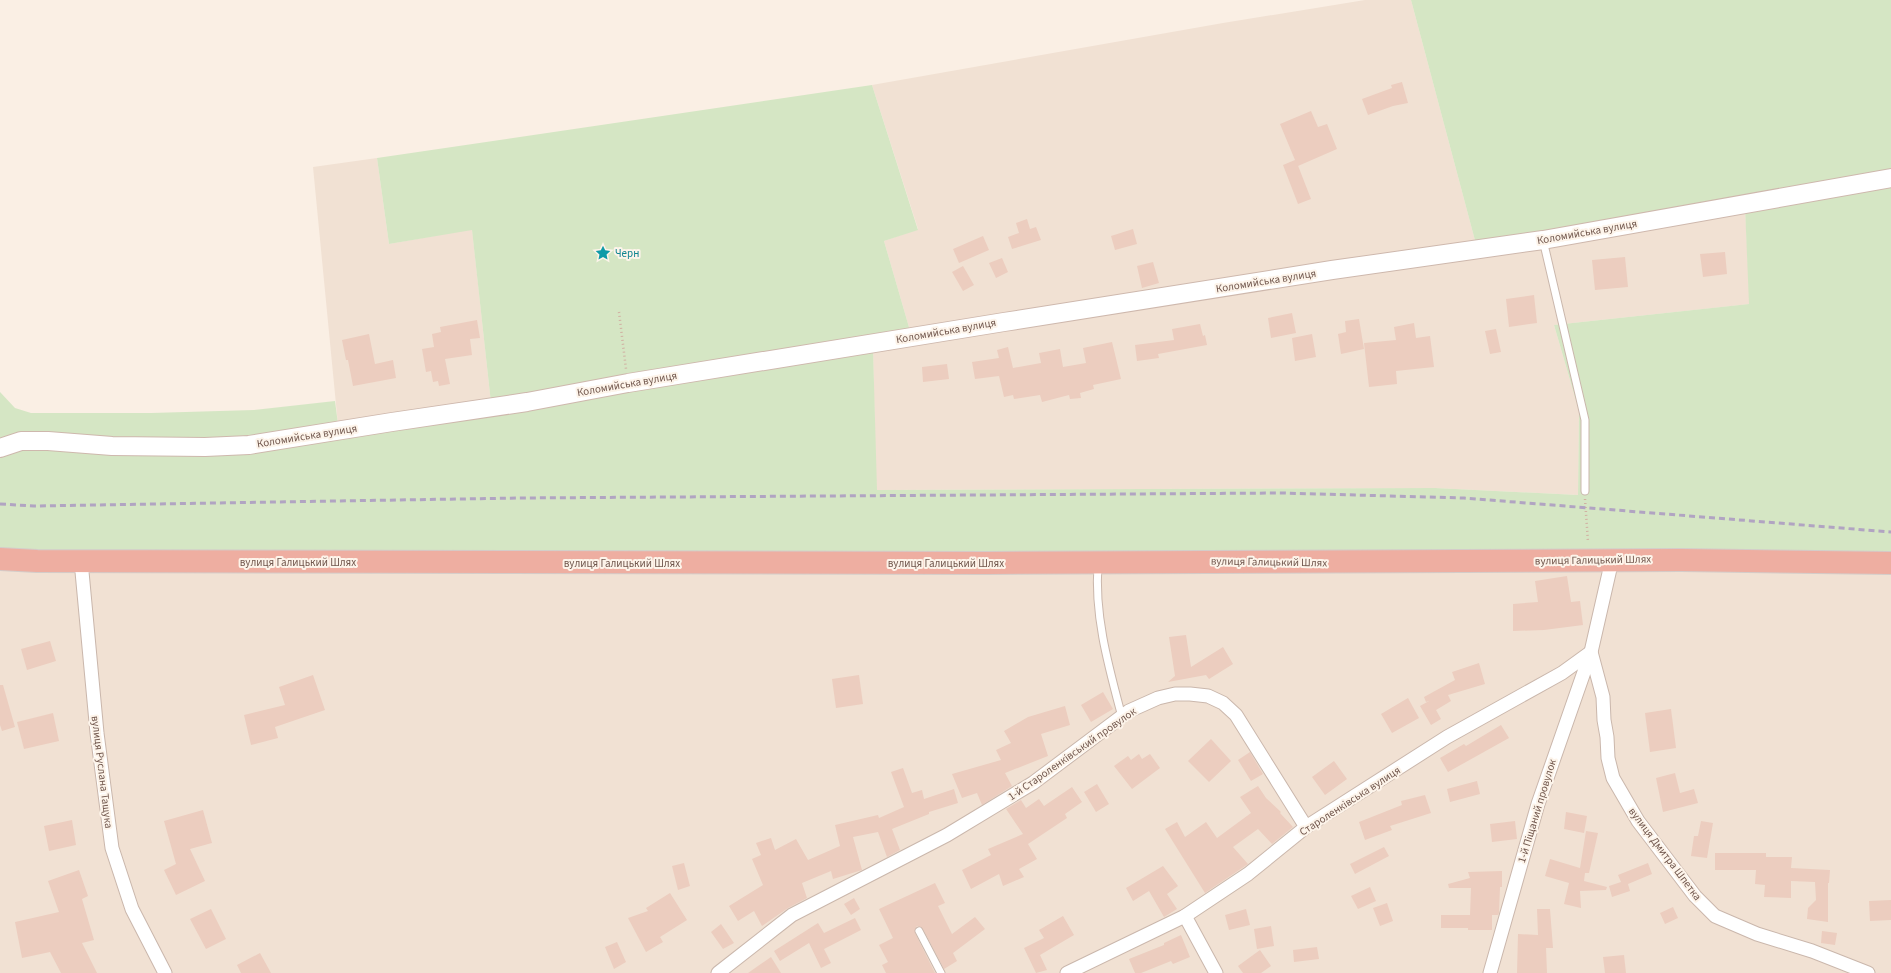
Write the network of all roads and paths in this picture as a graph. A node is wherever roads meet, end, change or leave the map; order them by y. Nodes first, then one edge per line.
1 (1891, 178) edge
2 (1543, 240) junction
3 (619, 312) dead end
4 (628, 383) junction
5 (0, 448) edge
6 (1584, 491) joint
7 (0, 559) edge
8 (1612, 560) junction
9 (81, 561) junction
10 (1589, 561) junction
11 (1099, 562) junction
12 (1891, 563) edge
13 (1591, 652) junction
14 (1122, 717) junction
15 (1306, 827) junction
16 (1185, 916) junction
17 (919, 931) dead end
18 (165, 973) edge
19 (718, 973) edge
20 (941, 973) edge
21 (1067, 973) edge
22 (1216, 973) edge
23 (1490, 973) edge
24 (1868, 973) edge

1 - 2 street, Коломийська вулиця
2 - 4 street, Коломийська вулиця
2 - 6 lane
3 - 4 path
4 - 5 street, Коломийська вулиця
6 - 10 path
7 - 9 highway, вулиця Галицький Шлях
8 - 10 highway, вулиця Галицький Шлях
8 - 12 highway, вулиця Галицький Шлях
8 - 13 street, вулиця Дмитра Шпетка
9 - 11 highway, вулиця Галицький Шлях
9 - 18 street, вулиця Руслана Тащука
10 - 11 highway, вулиця Галицький Шлях
11 - 14 lane
13 - 15 street, Староленківська вулиця
13 - 23 street, 1-й Піщаний провулок
13 - 24 street, вулиця Дмитра Шпетка
14 - 15 street, 1-й Староленківський провулок
14 - 19 street, 1-й Староленківський провулок
15 - 16 street, Староленківська вулиця
16 - 21 street, Староленківська вулиця
16 - 22 street
17 - 20 lane

